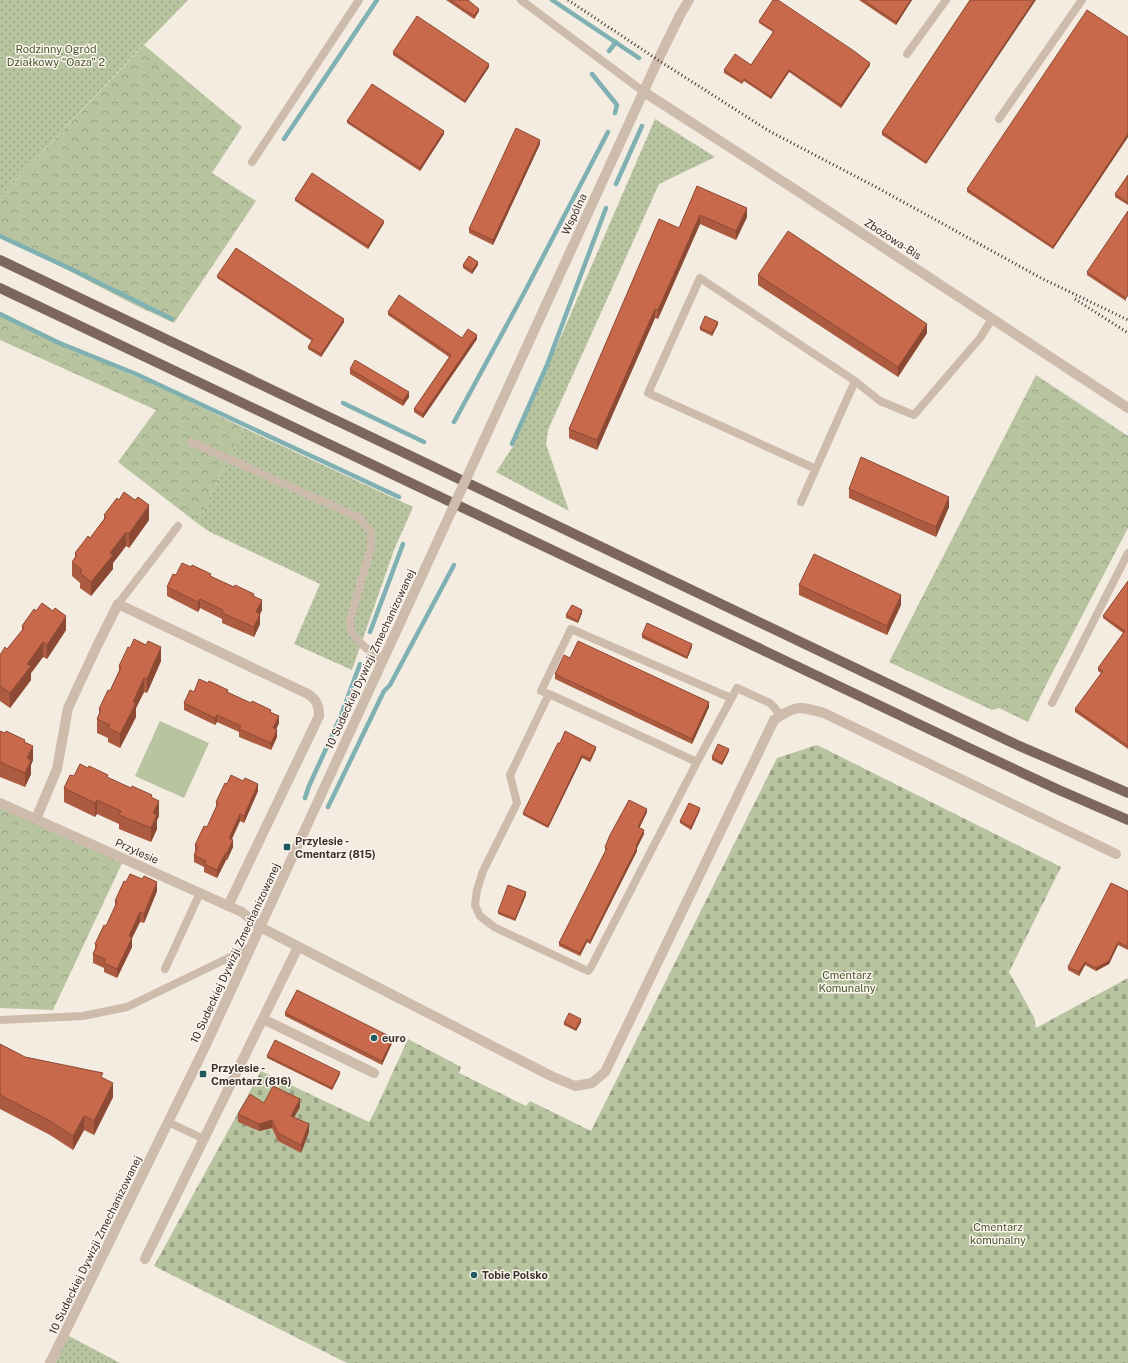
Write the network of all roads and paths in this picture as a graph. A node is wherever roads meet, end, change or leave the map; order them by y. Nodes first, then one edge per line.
1 (358, 0) edge
2 (521, 0) edge
3 (690, 0) edge
4 (946, 0) edge
5 (1082, 0) edge
6 (908, 54) dead end
7 (644, 92) junction
8 (999, 118) dead end
9 (252, 162) dead end
10 (0, 260) edge
11 (0, 288) edge
12 (992, 318) junction
13 (855, 381) junction
14 (1128, 408) edge
15 (484, 440) joint
16 (190, 442) dead end
17 (816, 469) junction
18 (801, 502) dead end
19 (178, 526) dead end
20 (1128, 553) edge
21 (118, 604) junction
22 (383, 660) junction
23 (549, 694) junction
24 (731, 698) junction
25 (1052, 703) dead end
26 (781, 715) junction
27 (697, 762) junction
28 (1128, 793) edge
29 (0, 803) edge
30 (36, 819) junction
31 (1128, 820) edge
32 (1116, 854) dead end
33 (200, 893) junction
34 (228, 906) junction
35 (260, 927) junction
36 (251, 947) junction
37 (298, 947) junction
38 (165, 969) dead end
39 (263, 1019) junction
40 (0, 1020) edge
41 (374, 1073) dead end
42 (168, 1122) junction
43 (204, 1139) junction
44 (145, 1259) dead end
45 (50, 1363) edge

1 - 9 lane
2 - 7 lane
3 - 7 street, Wspólna
4 - 6 lane
5 - 8 lane
7 - 12 street, Zbożowa-Bis
7 - 15 street, Wspólna
10 - 28 main road
11 - 31 main road
12 - 13 lane
12 - 14 street, Zbożowa-Bis
13 - 17 lane
13 - 17 lane
15 - 22 street, 10 Sudeckiej Dywizji Zmechanizowanej, bridge
16 - 22 lane
17 - 18 lane
19 - 21 lane
20 - 25 lane
21 - 30 street
21 - 34 street
22 - 35 street, 10 Sudeckiej Dywizji Zmechanizowanej
23 - 24 lane
23 - 27 lane
23 - 27 lane
24 - 26 lane
24 - 27 lane
26 - 32 street
26 - 37 street, Przylesie
29 - 30 street, Przylesie
30 - 33 street, Przylesie
33 - 34 street, Przylesie
33 - 38 lane
34 - 35 street, Przylesie
35 - 36 street, 10 Sudeckiej Dywizji Zmechanizowanej
35 - 37 street, Przylesie
36 - 40 lane
36 - 42 street, 10 Sudeckiej Dywizji Zmechanizowanej
37 - 39 street
39 - 41 street
39 - 43 street
42 - 43 lane
42 - 45 street, 10 Sudeckiej Dywizji Zmechanizowanej
43 - 44 street

